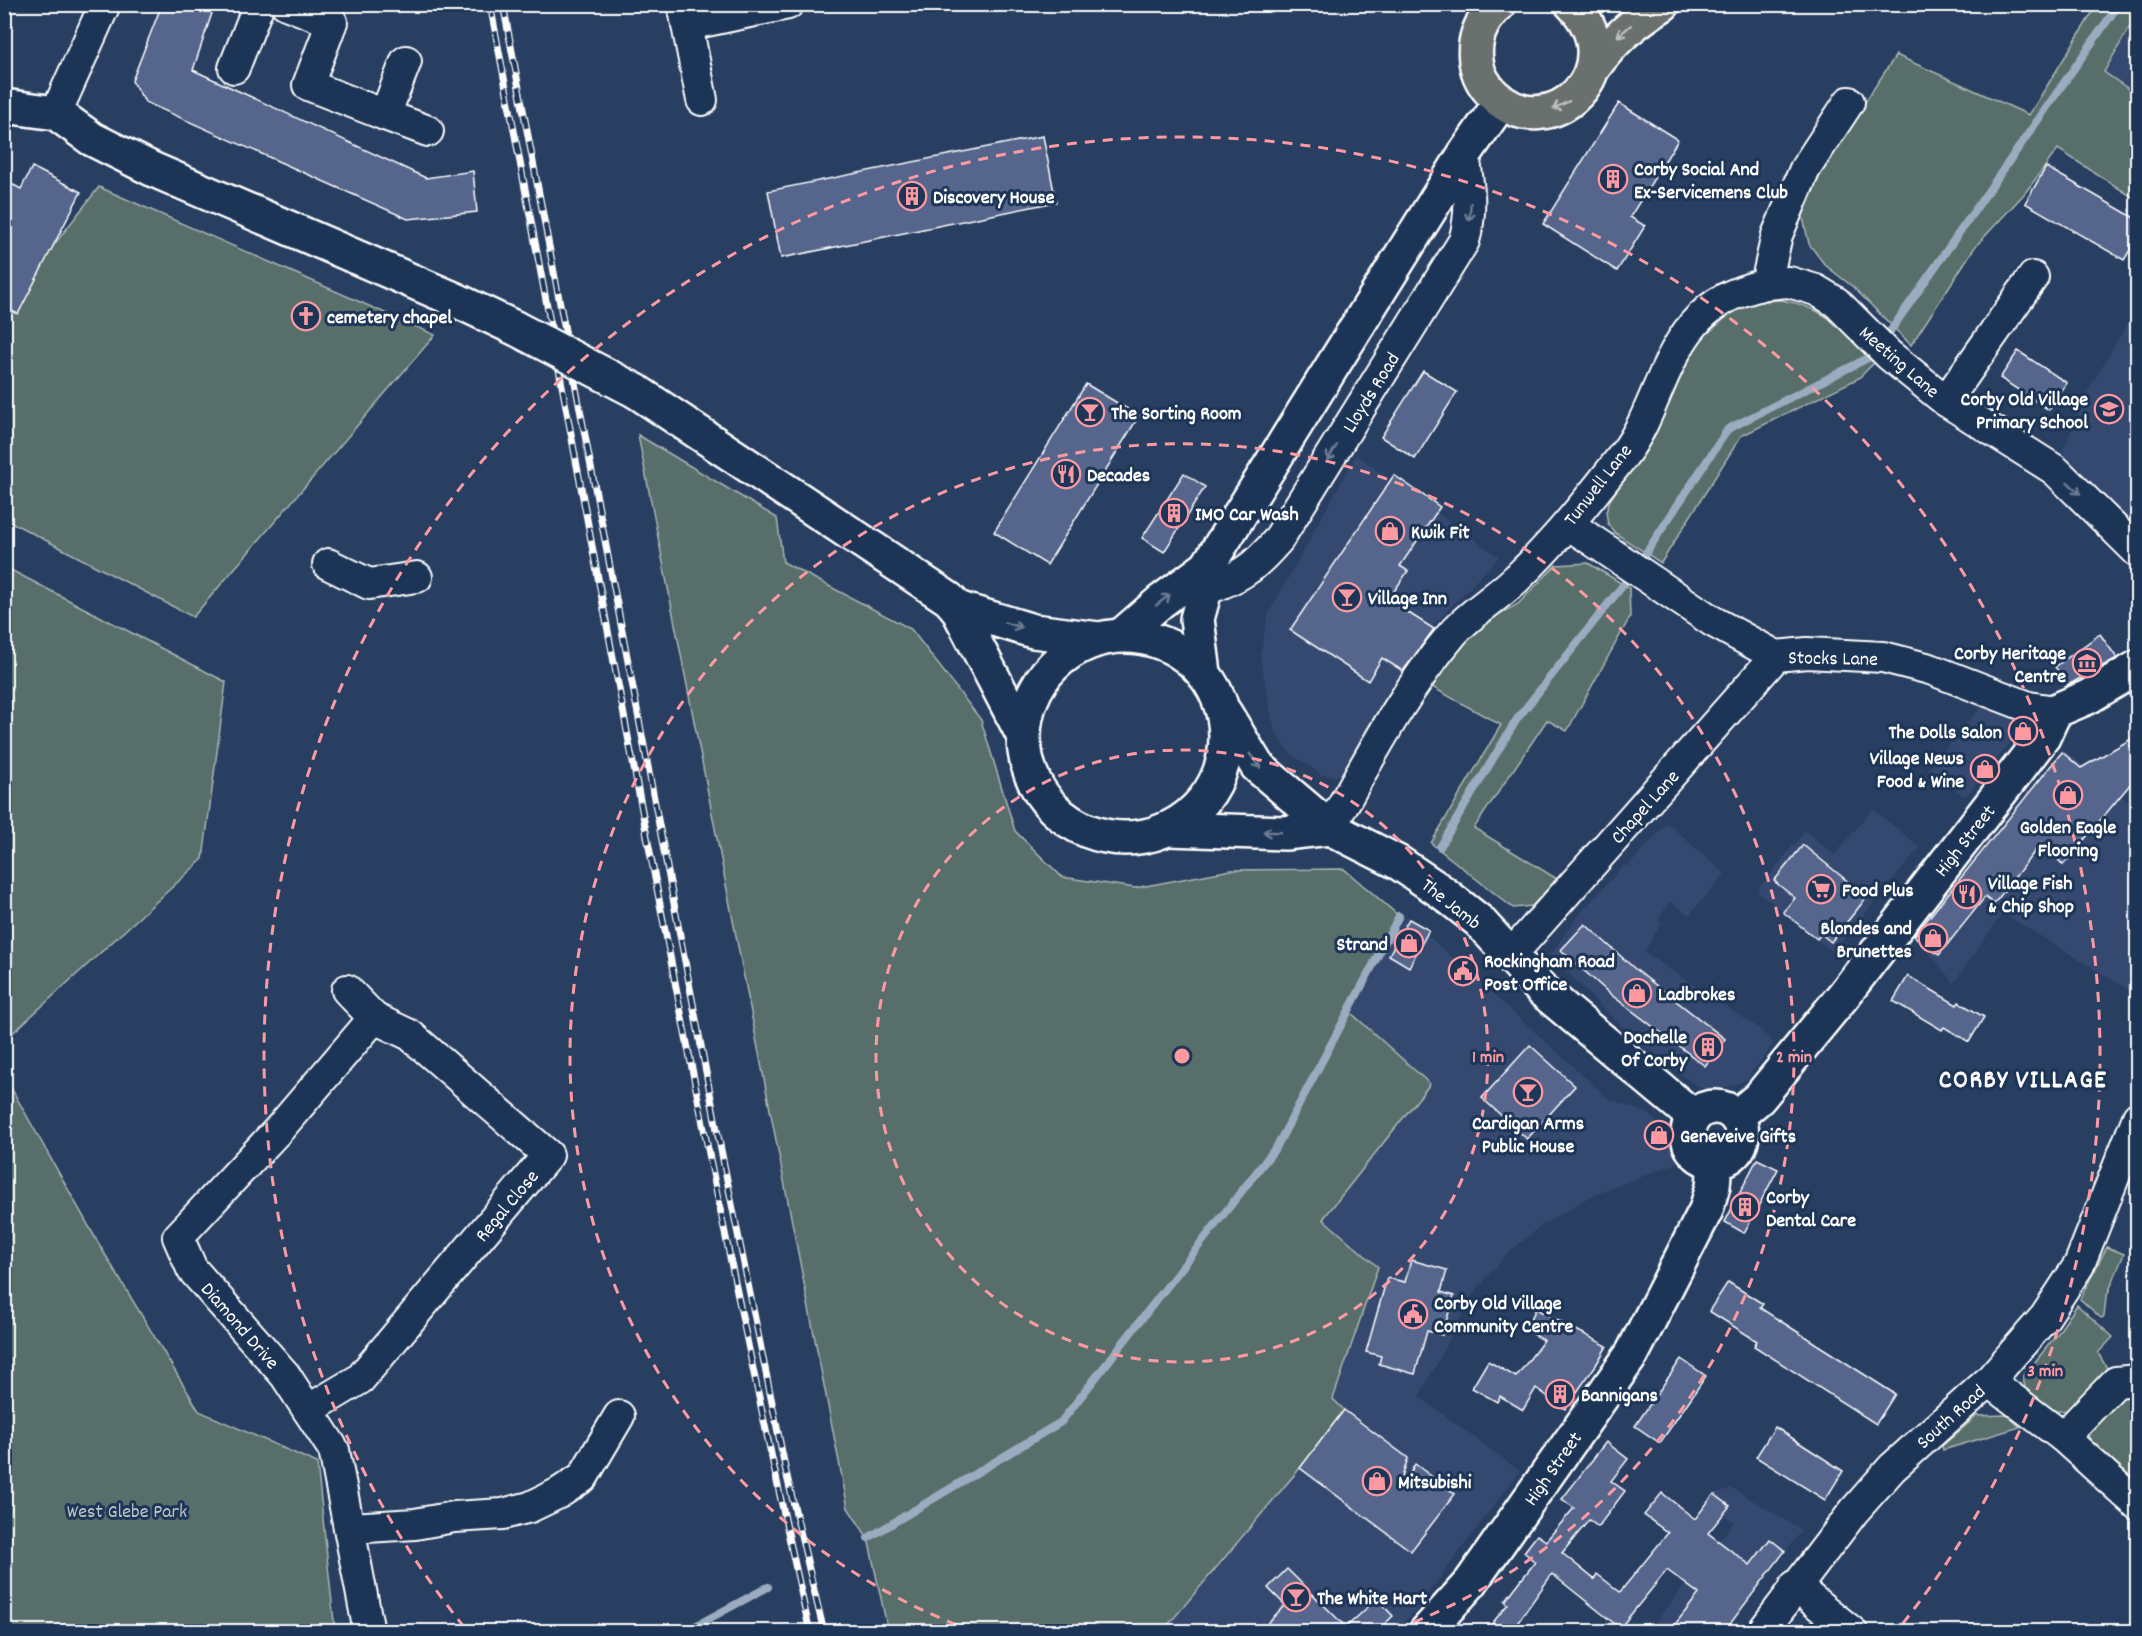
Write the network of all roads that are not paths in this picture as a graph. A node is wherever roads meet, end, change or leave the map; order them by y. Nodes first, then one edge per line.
1 (105, 4) edge
2 (260, 4) edge
3 (286, 4) edge
4 (788, 4) edge
5 (1572, 4) edge
6 (1663, 4) edge
7 (1491, 7) edge
8 (685, 15) edge
9 (406, 61) dead end
10 (234, 68) dead end
11 (1593, 68) junction
12 (702, 100) dead end
13 (1501, 102) junction
14 (1849, 102) dead end
15 (4, 106) edge
16 (56, 113) junction
17 (385, 115) junction
18 (428, 131) dead end
19 (1464, 155) junction
20 (2033, 277) dead end
21 (1766, 284) junction
22 (1946, 401) junction
23 (1568, 524) junction
24 (2138, 552) edge
25 (328, 564) dead end
26 (417, 577) dead end
27 (1206, 579) junction
28 (957, 608) junction
29 (1110, 637) junction
30 (1776, 656) junction
31 (2138, 667) edge
32 (1204, 673) junction
33 (1224, 711) junction
34 (2055, 711) junction
35 (1023, 735) junction
36 (1330, 828) junction
37 (1168, 829) junction
38 (1511, 955) junction
39 (346, 990) dead end
40 (374, 1018) junction
41 (1694, 1117) junction
42 (1736, 1117) junction
43 (2138, 1117) edge
44 (1714, 1162) junction
45 (2138, 1380) edge
46 (1989, 1381) junction
47 (308, 1410) junction
48 (619, 1416) dead end
49 (2062, 1437) junction
50 (2138, 1505) edge
51 (351, 1528) junction
52 (1794, 1586) junction
53 (369, 1632) edge
54 (1426, 1632) edge
55 (1762, 1632) edge
56 (1852, 1632) edge

1 - 16 street
2 - 10 street
3 - 17 street
4 - 8 street
5 - 11 main road
6 -> 11 main road
7 - 13 main road
8 - 12 street
9 - 17 street
11 -> 13 main road
13 - 19 main road, Lloyds Road
14 - 21 street
15 - 16 main road
16 - 28 main road, bridge
17 - 18 street
19 - 27 main road, Lloyds Road
19 -> 27 street, Lloyds Road
20 - 22 street
21 - 22 street, Meeting Lane
21 - 23 street, Tunwell Lane
22 -> 24 street, Meeting Lane
23 - 30 street, Stocks Lane
23 - 36 street, Tunwell Lane
25 - 26 street
29 -> 27 main road, Lloyds Road
27 - 32 main road, Lloyds Road
28 -> 29 main road
28 - 35 main road
29 - 32 main road
29 - 35 main road
30 - 34 street, Stocks Lane
30 - 38 street, Chapel Lane
31 - 34 main road
32 - 33 main road
33 -> 36 main road, The Jamb
33 - 37 main road
34 - 42 main road, High Street
35 - 37 main road
36 -> 37 main road
36 - 38 main road, The Jamb
38 - 41 main road, The Jamb
39 - 40 street, Regal Close
40 - 47 street, Diamond Drive
40 - 47 street, Regal Close
41 - 42 main road
41 - 44 main road
42 - 44 main road
43 - 46 street, South Road
44 - 54 main road, High Street
45 - 49 street
46 - 49 street
46 - 52 street, South Road
47 - 51 street, Diamond Drive
48 - 51 street
49 - 50 street
51 - 53 street
52 - 55 street, South Road
52 - 56 street

